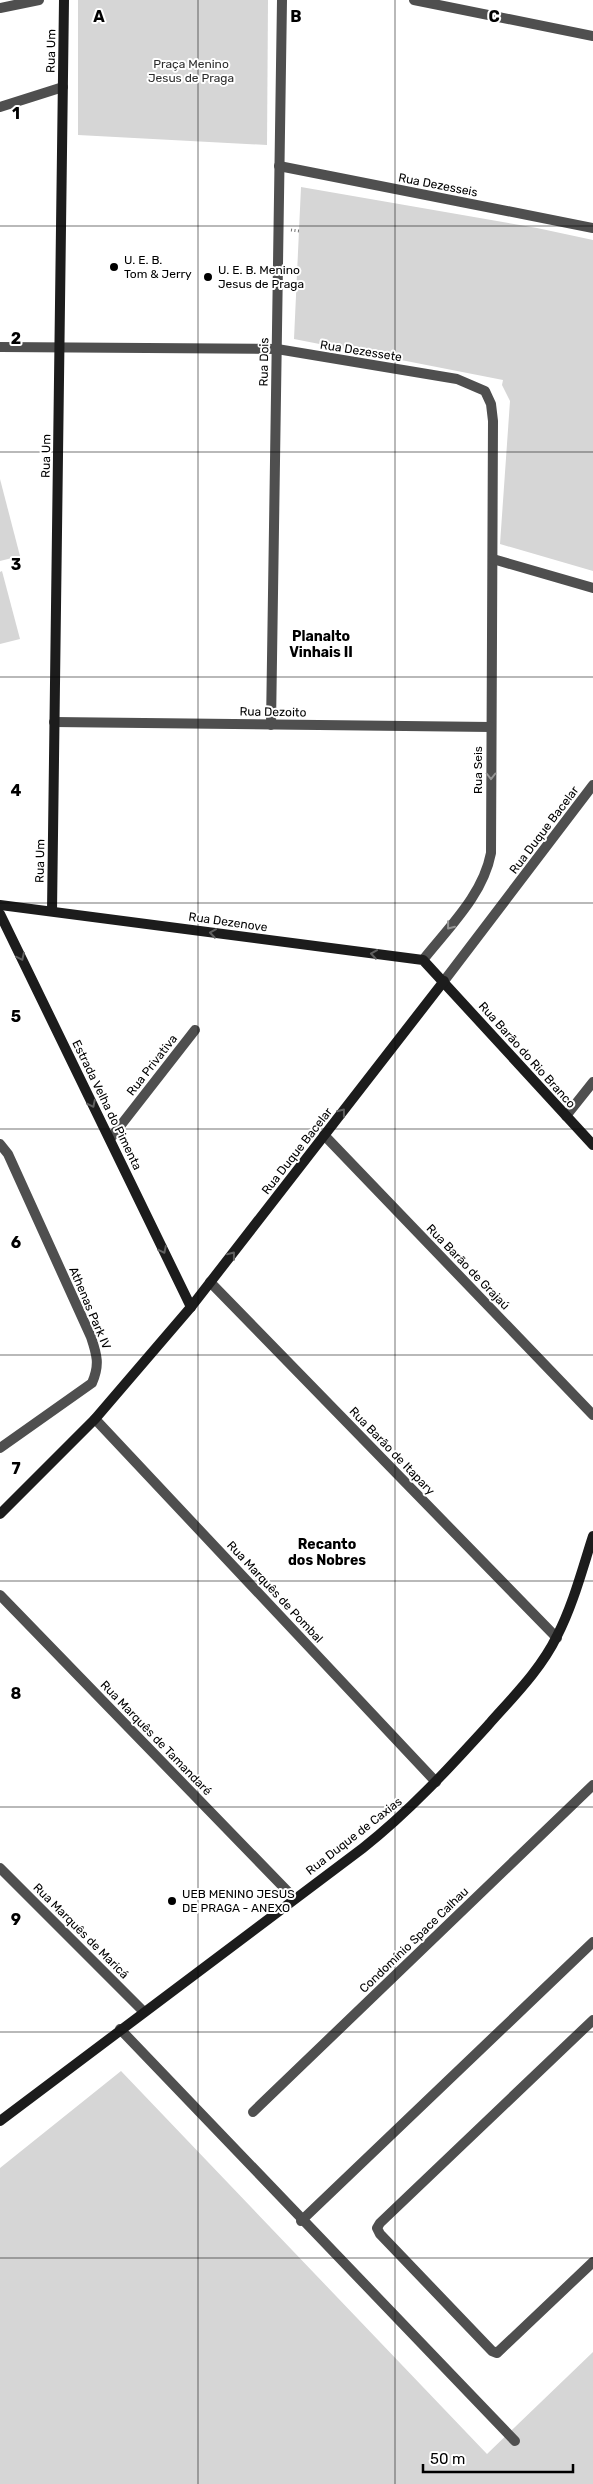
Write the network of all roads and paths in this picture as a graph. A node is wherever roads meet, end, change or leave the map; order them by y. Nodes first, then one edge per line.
1 (38, 0) edge
2 (64, 0) edge
3 (282, 0) edge
4 (414, 0) edge
5 (0, 8) edge
6 (593, 36) edge
7 (63, 87) junction
8 (0, 108) edge
9 (279, 166) junction
10 (593, 228) edge
11 (0, 347) edge
12 (60, 348) junction
13 (276, 349) junction
14 (494, 559) junction
15 (593, 588) edge
16 (54, 722) junction
17 (271, 725) junction
18 (490, 727) junction
19 (593, 785) edge
20 (0, 905) edge
21 (52, 911) junction
22 (0, 914) edge
23 (423, 960) junction
24 (444, 981) junction
25 (195, 1030) dead end
26 (593, 1082) edge
27 (566, 1116) junction
28 (324, 1135) junction
29 (110, 1139) junction
30 (0, 1144) edge
31 (593, 1145) edge
32 (210, 1282) junction
33 (191, 1307) junction
34 (593, 1416) edge
35 (95, 1419) junction
36 (0, 1448) edge
37 (0, 1514) edge
38 (593, 1536) edge
39 (0, 1595) edge
40 (556, 1638) junction
41 (436, 1782) junction
42 (593, 1785) edge
43 (0, 1868) edge
44 (294, 1898) junction
45 (593, 1942) edge
46 (144, 2012) junction
47 (593, 2020) edge
48 (120, 2029) junction
49 (253, 2112) dead end
50 (0, 2121) edge
51 (301, 2221) junction
52 (593, 2262) edge
53 (515, 2441) dead end

1 - 5 street
2 - 7 main road, Rua Um
3 - 9 street, Rua Dois
4 - 6 street
7 - 8 street
7 - 12 main road, Rua Um
9 - 10 street, Rua Dezesseis
9 - 13 street, Rua Dois
11 - 12 street, Rua Dezessete
12 - 13 street, Rua Dezessete
12 - 16 main road, Rua Um
13 - 14 street, Rua Dezessete
13 - 17 street, Rua Dois
14 - 15 street
14 - 18 street, Rua Seis
16 - 17 street, Rua Dezoito
16 - 21 main road, Rua Um
17 - 18 street, Rua Dezoito
18 -> 23 street, Rua Seis
19 - 24 street, Rua Duque Bacelar
20 - 21 main road, Rua Dezenove
23 -> 21 main road, Rua Dezenove
22 -> 29 main road, Estrada Velha do Pimenta
23 - 24 main road
24 - 27 main road, Rua Barão do Rio Branco
28 -> 24 main road, Rua Duque Bacelar
25 - 29 street, Rua Privativa
26 - 27 street
27 - 31 main road, Rua Barão do Rio Branco
32 -> 28 main road, Rua Duque Bacelar
28 - 34 street, Rua Barão de Grajaú
29 -> 33 main road, Estrada Velha do Pimenta
30 - 36 street, Athenas Park IV
32 - 33 main road, Rua Duque Bacelar
32 - 40 street, Rua Barão de Itapary
33 - 35 main road, Rua Duque Bacelar
35 - 37 main road, Rua Duque Bacelar
35 - 41 street, Rua Marquês de Pombal
38 - 40 main road, Rua Duque de Caxias
39 - 44 street, Rua Marquês de Tamandaré
40 - 41 main road, Rua Duque de Caxias
41 - 44 main road, Rua Duque de Caxias
42 - 49 street, Condomínio Space Calhau
43 - 46 street, Rua Marquês de Maricá
44 - 46 main road, Rua Duque de Caxias
45 - 51 street
46 - 48 main road, Rua Duque de Caxias
47 - 52 street
48 - 50 main road, Rua Duque de Caxias
48 - 51 street
51 - 53 street

